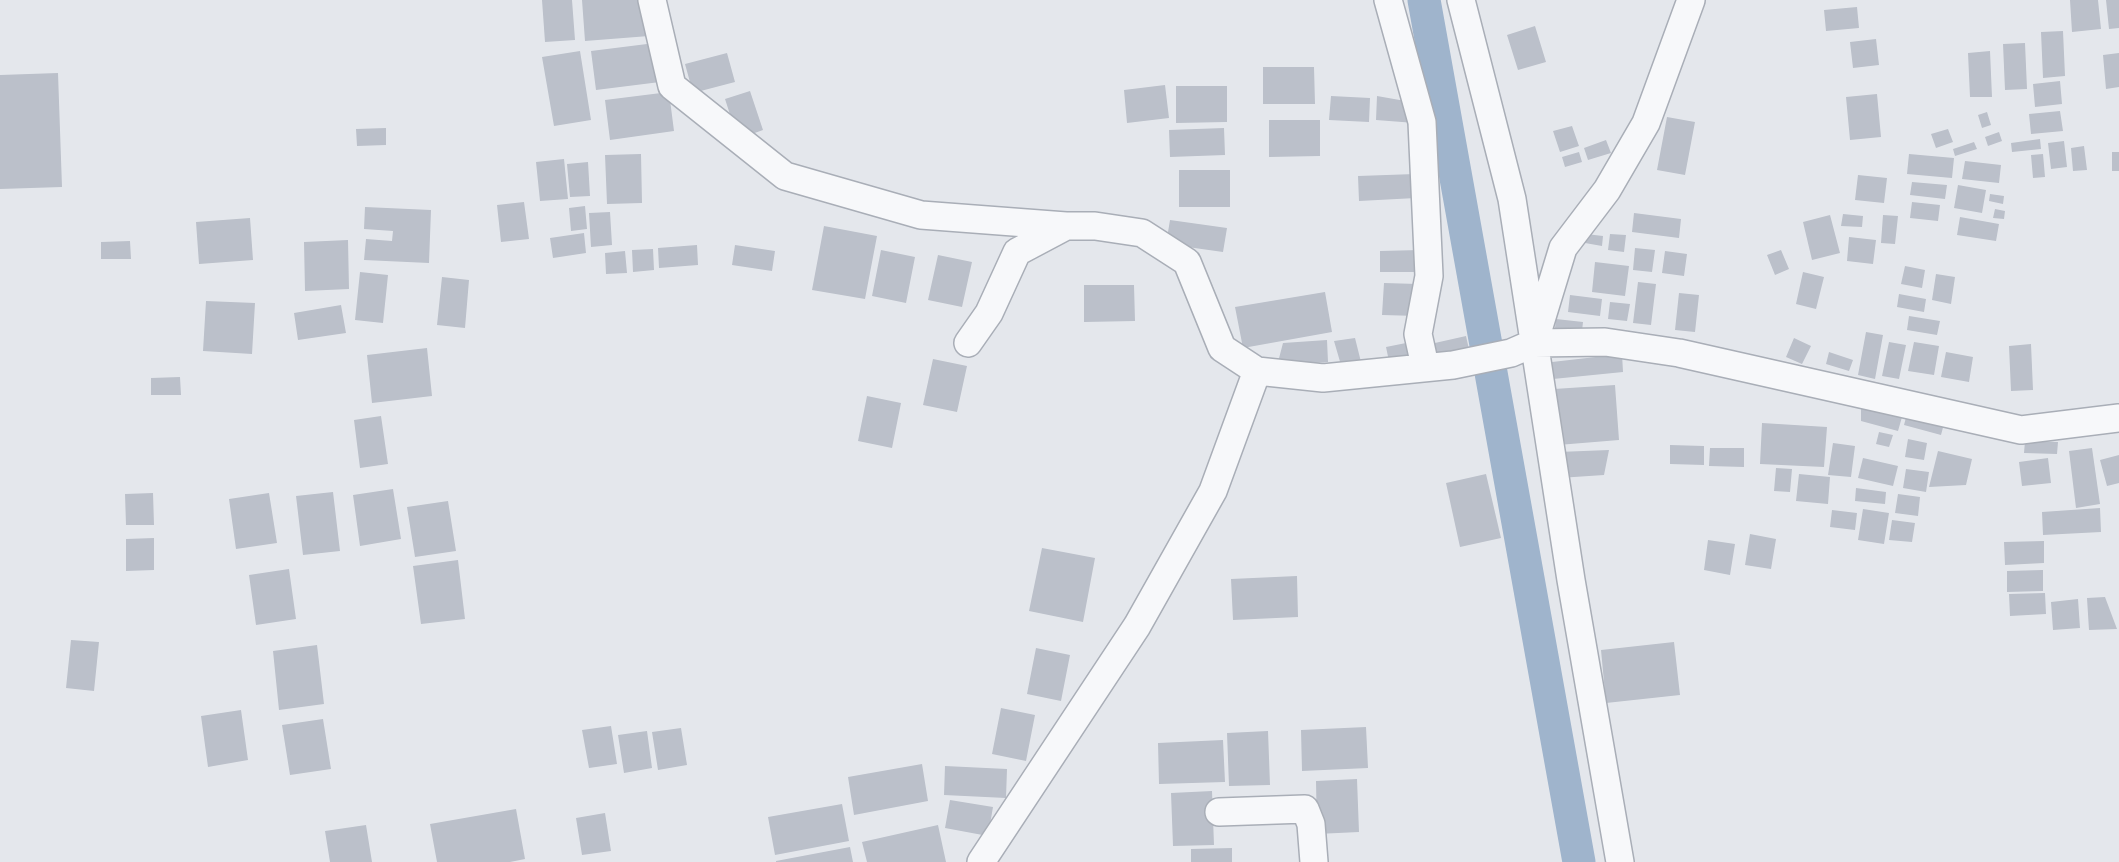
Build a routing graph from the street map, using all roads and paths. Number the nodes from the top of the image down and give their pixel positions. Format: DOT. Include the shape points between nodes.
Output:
graph roads {
  1 [pos="652,0"];
  2 [pos="1388,0"];
  3 [pos="1461,0"];
  4 [pos="1691,0"];
  5 [pos="1066,226"];
  6 [pos="968,343"];
  7 [pos="1522,348"];
  8 [pos="1425,366"];
  9 [pos="1257,371"];
  10 [pos="2119,418"];
  11 [pos="1219,812"];
  12 [pos="981,862"];
  13 [pos="1314,862"];
  14 [pos="1620,862"];
  1 -- 5 [label="street" via="672,86 785,176 921,214"];
  2 -- 8 [label="street" via="1422,123 1429,276 1418,334"];
  3 -- 7 [label="street" via="1512,199"];
  4 -- 7 [label="street" via="1646,123 1607,190 1563,248"];
  5 -- 6 [label="street" via="1017,252 989,313"];
  5 -- 9 [label="street" via="1142,233 1187,262 1222,348"];
  7 -- 8 [label="street" via="1453,365"];
  7 -- 10 [label="street" via="1605,342 1679,353 2021,430"];
  7 -- 14 [label="street"];
  8 -- 9 [label="street" via="1323,378"];
  9 -- 12 [label="street" via="1213,491 1137,626"];
  11 -- 13 [label="street" via="1305,808 1311,824"];
}
